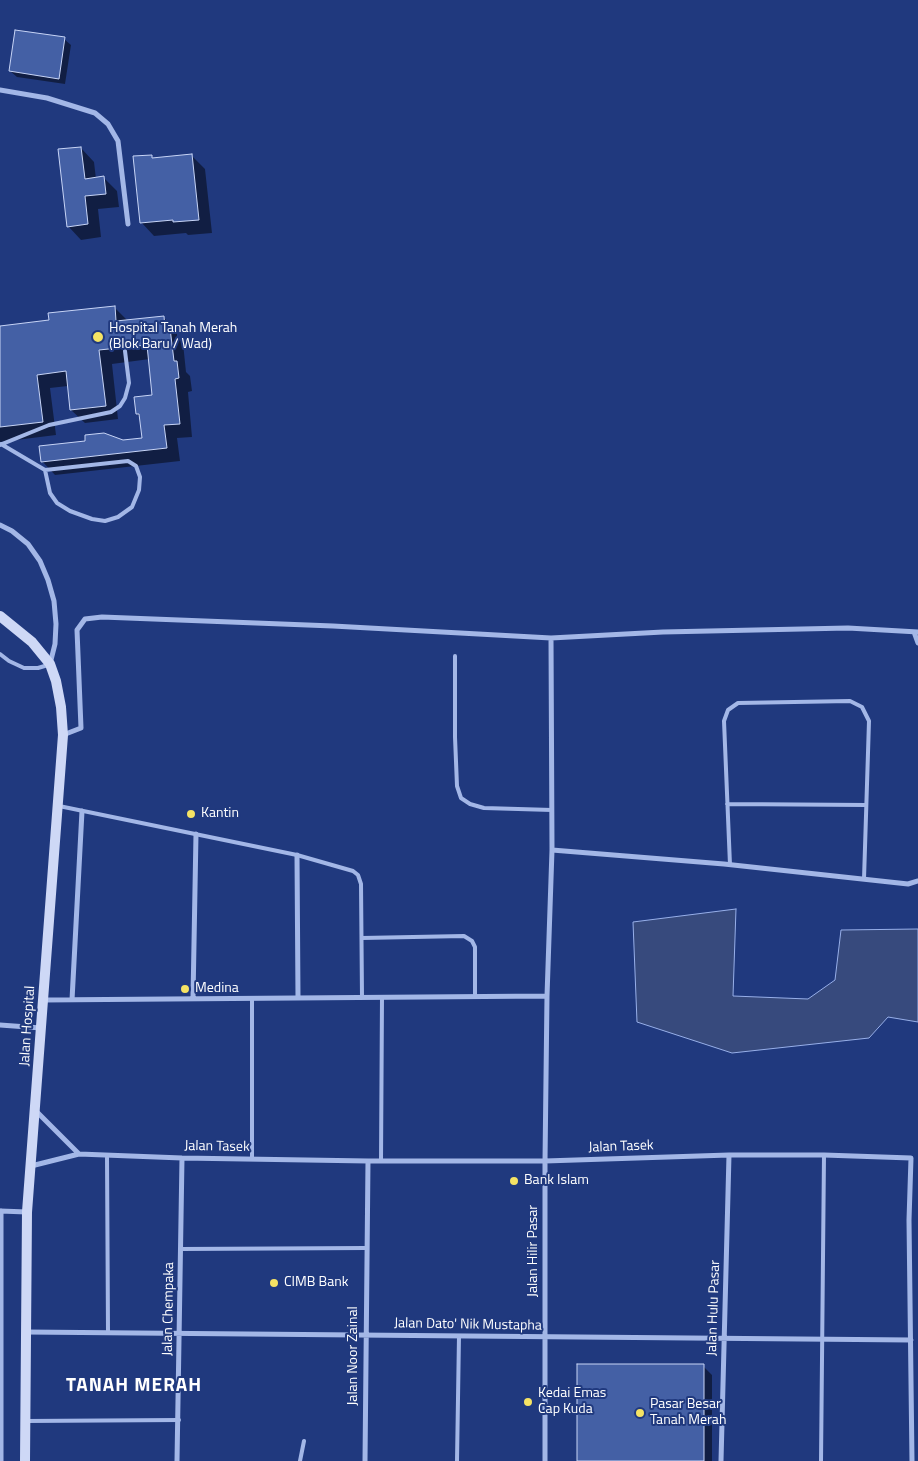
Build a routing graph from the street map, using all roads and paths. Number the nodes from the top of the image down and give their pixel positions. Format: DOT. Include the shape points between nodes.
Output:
graph roads {
  1 [pos="0,90"];
  2 [pos="128,224"];
  3 [pos="125,351"];
  4 [pos="0,444"];
  5 [pos="45,470"];
  6 [pos="0,525"];
  7 [pos="0,616"];
  8 [pos="916,632"];
  9 [pos="551,638"];
  10 [pos="918,643"];
  11 [pos="0,654"];
  12 [pos="455,656"];
  13 [pos="50,664"];
  14 [pos="63,735"];
  15 [pos="728,804"];
  16 [pos="866,805"];
  17 [pos="58,806"];
  18 [pos="552,810"];
  19 [pos="82,811"];
  20 [pos="196,834"];
  21 [pos="552,850"];
  22 [pos="297,855"];
  23 [pos="730,865"];
  24 [pos="864,879"];
  25 [pos="918,881"];
  26 [pos="362,938"];
  27 [pos="475,996"];
  28 [pos="547,996"];
  29 [pos="362,997"];
  30 [pos="382,997"];
  31 [pos="193,998"];
  32 [pos="252,998"];
  33 [pos="298,998"];
  34 [pos="44,1000"];
  35 [pos="72,1000"];
  36 [pos="0,1025"];
  37 [pos="41,1028"];
  38 [pos="35,1110"];
  39 [pos="79,1154"];
  40 [pos="107,1155"];
  41 [pos="729,1155"];
  42 [pos="824,1155"];
  43 [pos="182,1158"];
  44 [pos="912,1158"];
  45 [pos="252,1159"];
  46 [pos="918,1159"];
  47 [pos="368,1161"];
  48 [pos="381,1161"];
  49 [pos="545,1161"];
  50 [pos="30,1166"];
  51 [pos="1,1211"];
  52 [pos="27,1212"];
  53 [pos="181,1248"];
  54 [pos="366,1248"];
  55 [pos="0,1325"];
  56 [pos="26,1332"];
  57 [pos="108,1332"];
  58 [pos="179,1333"];
  59 [pos="366,1336"];
  60 [pos="459,1336"];
  61 [pos="545,1338"];
  62 [pos="724,1338"];
  63 [pos="822,1339"];
  64 [pos="911,1340"];
  65 [pos="918,1349"];
  66 [pos="911,1350"];
  67 [pos="0,1402"];
  68 [pos="179,1420"];
  69 [pos="26,1421"];
  70 [pos="304,1441"];
  71 [pos="0,1461"];
  72 [pos="25,1461"];
  73 [pos="177,1461"];
  74 [pos="300,1461"];
  75 [pos="365,1461"];
  76 [pos="457,1461"];
  77 [pos="545,1461"];
  78 [pos="721,1461"];
  79 [pos="821,1461"];
  80 [pos="912,1461"];
  1 -- 2 [label="street" via="48,98 95,113 108,124 118,141"];
  3 -- 4 [label="lane" via="129,384 120,406 111,412 49,425"];
  4 -- 5 [label="lane"];
  5 -- 5 [label="lane" via="50,493 57,503 92,520 118,518 132,507 139,490 140,477 136,466 128,461"];
  6 -- 13 [label="street" via="28,544 48,580 56,624 56,644"];
  7 -- 13 [label="main road, Jalan Hospital" via="32,642"];
  8 -- 9 [label="street" via="848,628"];
  8 -- 10 [label="street"];
  9 -- 14 [label="street" via="333,626 85,619 77,630 82,728"];
  9 -- 18 [label="street, Jalan Hilir Pasar"];
  11 -- 13 [label="lane" via="24,668"];
  12 -- 18 [label="lane" via="457,786 461,798 484,808"];
  13 -- 14 [label="main road, Jalan Hospital" via="61,707"];
  14 -- 17 [label="main road, Jalan Hospital"];
  15 -- 16 [label="lane"];
  15 -- 16 [label="lane" via="724,721 728,710 738,703 850,701 862,707 869,721"];
  15 -- 23 [label="lane"];
  16 -- 24 [label="lane"];
  17 -- 19 [label="lane"];
  17 -- 34 [label="main road, Jalan Hospital"];
  18 -- 21 [label="street, Jalan Hilir Pasar"];
  19 -- 20 [label="lane"];
  19 -- 35 [label="street"];
  20 -- 22 [label="lane"];
  20 -- 31 [label="street"];
  21 -- 23 [label="street"];
  21 -- 28 [label="street, Jalan Hilir Pasar"];
  22 -- 26 [label="lane" via="358,875"];
  22 -- 33 [label="street"];
  23 -- 24 [label="street"];
  24 -- 25 [label="street" via="908,884"];
  26 -- 27 [label="lane" via="464,936 475,947"];
  26 -- 29 [label="lane"];
  27 -- 28 [label="street"];
  27 -- 30 [label="street"];
  28 -- 49 [label="street, Jalan Hilir Pasar"];
  29 -- 30 [label="street"];
  29 -- 33 [label="street"];
  30 -- 48 [label="lane"];
  31 -- 32 [label="street"];
  31 -- 35 [label="street"];
  32 -- 33 [label="street"];
  32 -- 45 [label="lane"];
  34 -- 35 [label="street"];
  34 -- 37 [label="main road, Jalan Hospital"];
  36 -- 37 [label="street"];
  37 -- 38 [label="main road, Jalan Hospital"];
  38 -- 39 [label="street"];
  38 -- 50 [label="main road, Jalan Hospital"];
  39 -- 40 [label="street, Jalan Tasek"];
  39 -- 50 [label="street, Jalan Tasek"];
  40 -- 43 [label="street, Jalan Tasek"];
  40 -- 57 [label="lane"];
  41 -- 42 [label="street, Jalan Tasek"];
  41 -- 49 [label="street, Jalan Tasek"];
  41 -- 62 [label="street, Jalan Hulu Pasar"];
  42 -- 44 [label="street, Jalan Tasek"];
  42 -- 63 [label="lane"];
  43 -- 45 [label="street, Jalan Tasek"];
  43 -- 53 [label="street, Jalan Chempaka"];
  44 -- 46 [label="street, Jalan Tasek"];
  44 -- 64 [label="street" via="909,1220"];
  45 -- 47 [label="street, Jalan Tasek"];
  47 -- 48 [label="street, Jalan Tasek"];
  47 -- 54 [label="street, Jalan Noor Zainal"];
  48 -- 49 [label="street, Jalan Tasek"];
  49 -- 61 [label="street, Jalan Hilir Pasar"];
  50 -- 52 [label="main road, Jalan Hospital"];
  51 -- 52 [label="street"];
  51 -- 55 [label="street"];
  52 -- 56 [label="main road, Jalan Hospital"];
  53 -- 54 [label="lane"];
  53 -- 58 [label="street, Jalan Chempaka"];
  54 -- 59 [label="street, Jalan Noor Zainal"];
  55 -- 67 [label="street"];
  56 -- 57 [label="street, Jalan Dato' Nik Mustapha"];
  56 -- 69 [label="main road, Jalan Hospital"];
  57 -- 58 [label="street, Jalan Dato' Nik Mustapha"];
  58 -- 59 [label="street, Jalan Dato' Nik Mustapha"];
  58 -- 68 [label="street, Jalan Chempaka"];
  59 -- 60 [label="street, Jalan Dato' Nik Mustapha"];
  59 -- 75 [label="street, Jalan Noor Zainal"];
  60 -- 61 [label="street, Jalan Dato' Nik Mustapha"];
  60 -- 76 [label="lane"];
  61 -- 62 [label="street, Jalan Dato' Nik Mustapha"];
  61 -- 77 [label="street, Jalan Hilir Pasar"];
  62 -- 63 [label="street, Jalan Dato' Nik Mustapha"];
  62 -- 78 [label="street, Jalan Hulu Pasar"];
  63 -- 64 [label="street, Jalan Dato' Nik Mustapha"];
  63 -- 79 [label="lane"];
  64 -- 66 [label="street"];
  65 -- 66 [label="lane"];
  66 -- 80 [label="street"];
  67 -- 71 [label="street"];
  68 -- 69 [label="lane"];
  68 -- 73 [label="street, Jalan Chempaka"];
  69 -- 72 [label="main road, Jalan Hospital"];
  70 -- 74 [label="lane"];
}
